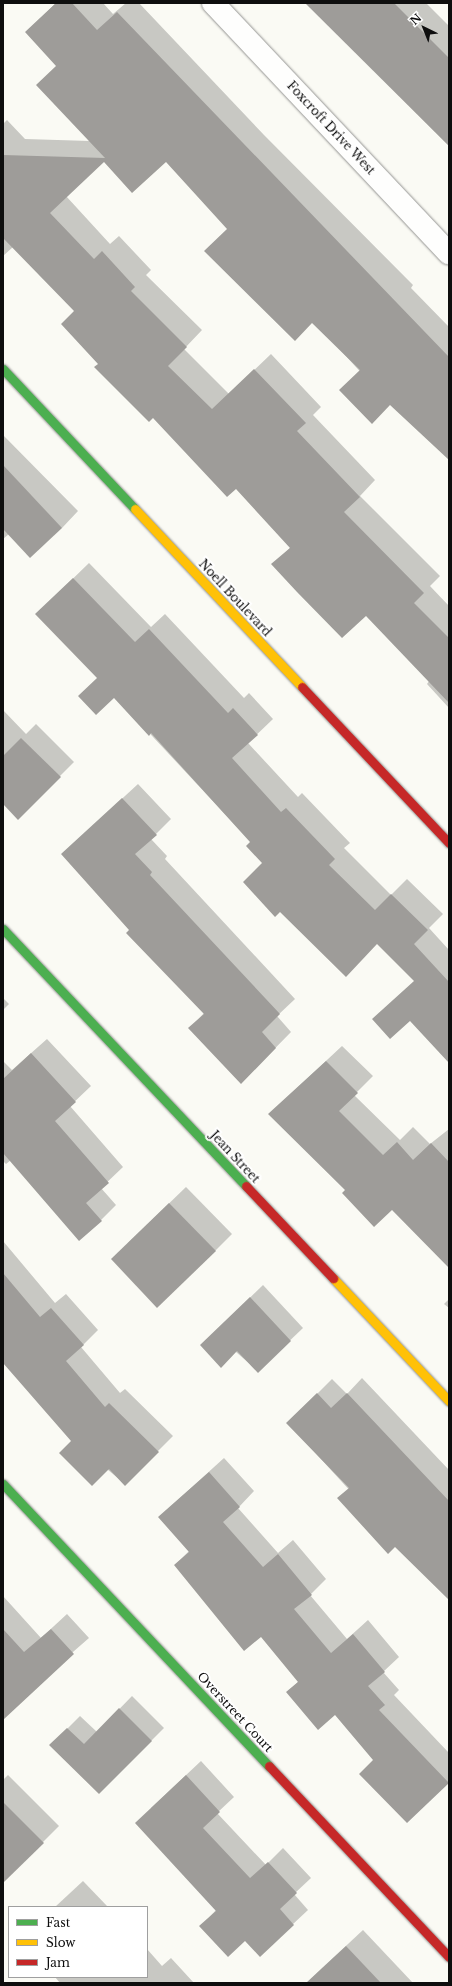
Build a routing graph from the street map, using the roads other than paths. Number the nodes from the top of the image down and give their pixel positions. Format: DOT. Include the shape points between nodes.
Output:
graph roads {
  1 [pos="213,3"];
  2 [pos="449,253"];
  3 [pos="3,369"];
  4 [pos="449,843"];
  5 [pos="3,929"];
  6 [pos="449,1401"];
  7 [pos="3,1484"];
  8 [pos="449,1957"];
  1 -- 2 [label="street, Foxcroft Drive West"];
  3 -- 4 [label="street, Noell Boulevard"];
  5 -- 6 [label="street, Jean Street"];
  7 -- 8 [label="street, Overstreet Court"];
}
